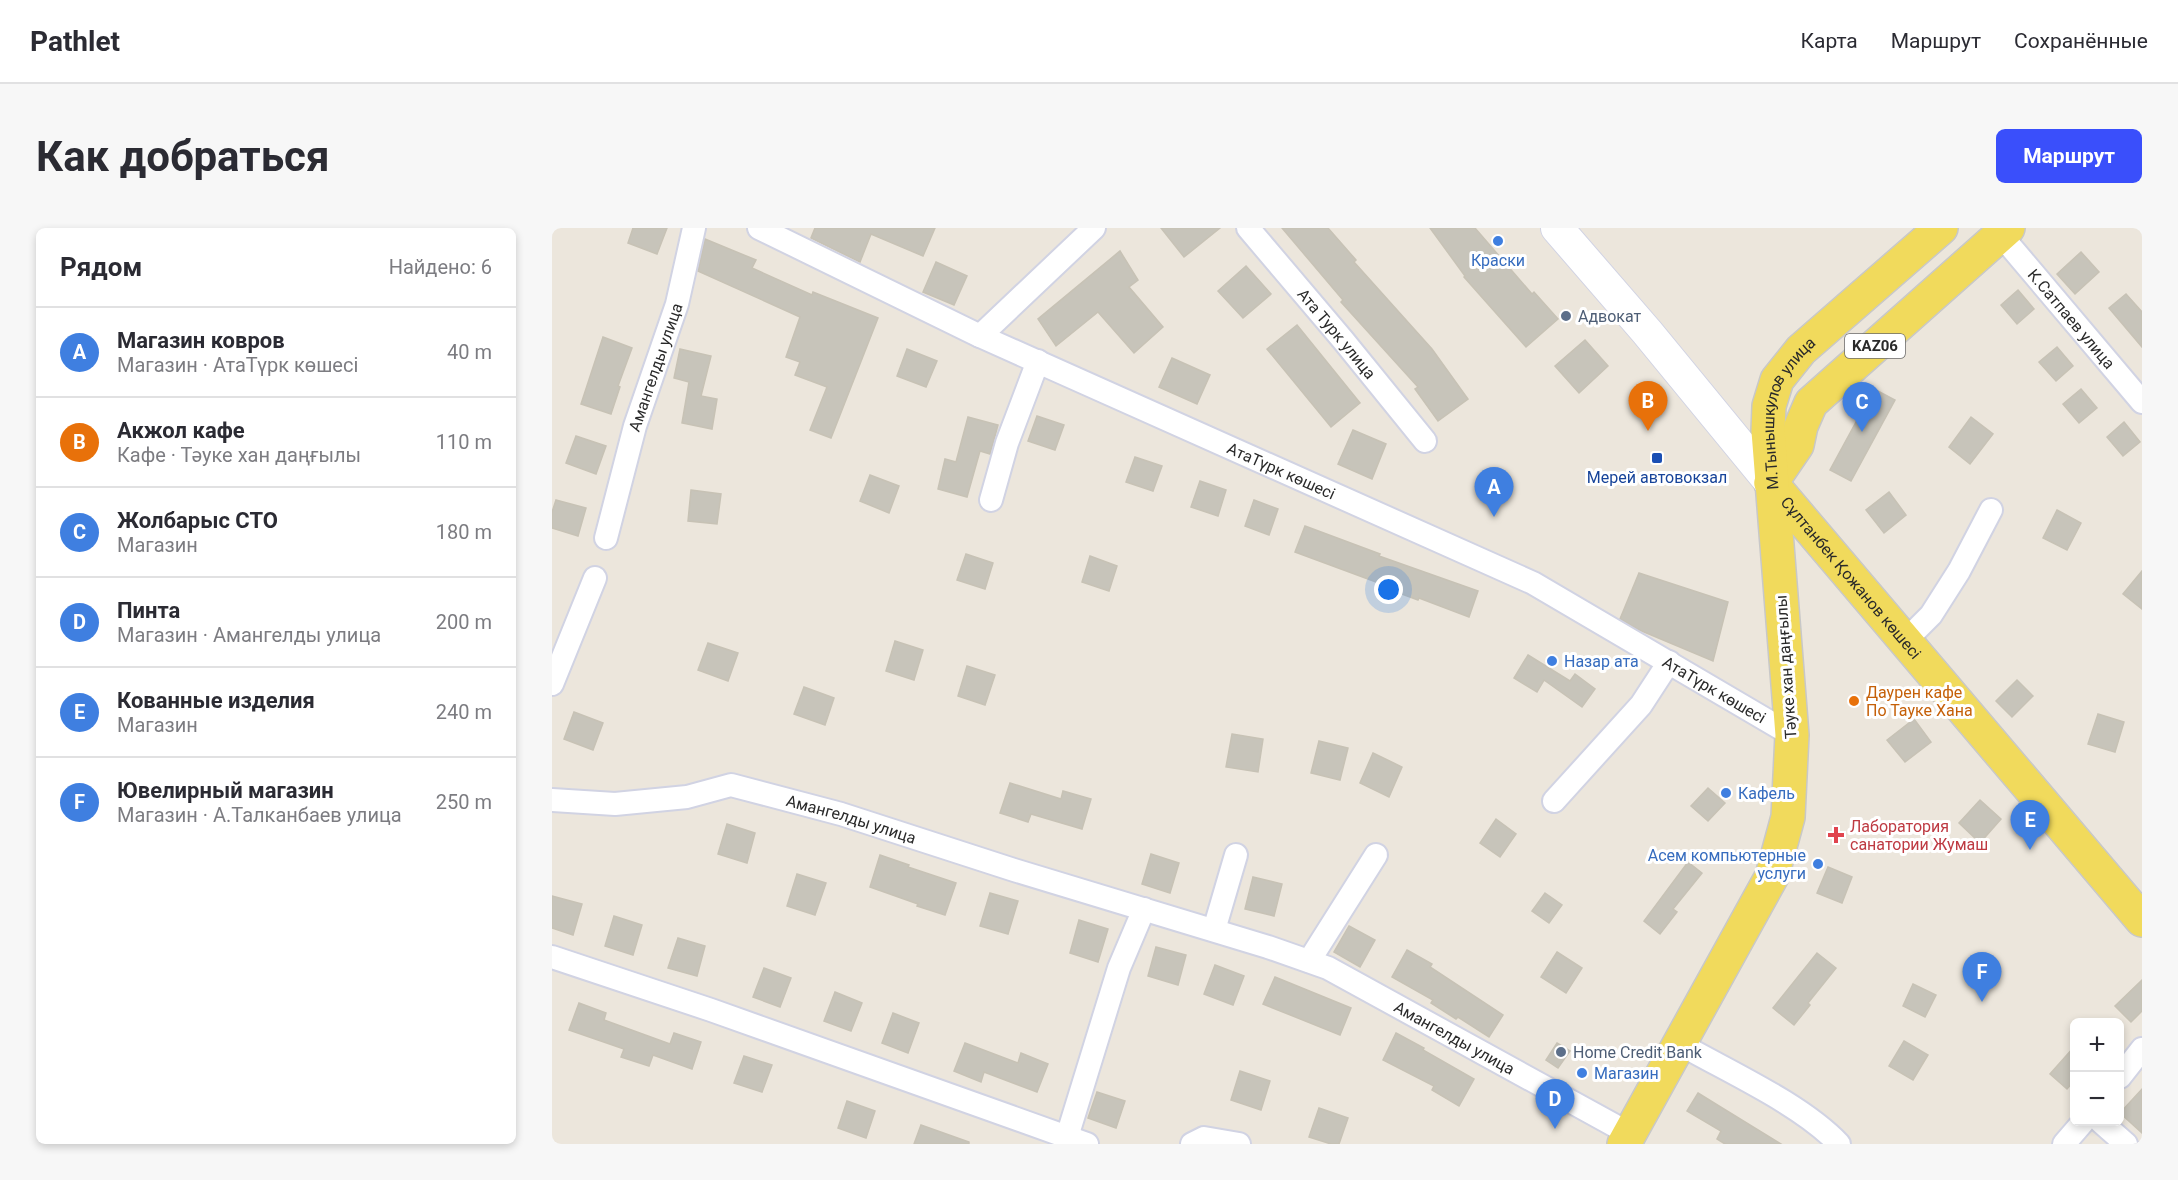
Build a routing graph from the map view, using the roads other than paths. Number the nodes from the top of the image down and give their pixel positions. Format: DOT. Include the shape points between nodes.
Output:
graph roads {
  1 [pos="694,228"];
  2 [pos="759,228"];
  3 [pos="1094,228"];
  4 [pos="1248,228"];
  5 [pos="1557,228"];
  6 [pos="1941,228"];
  7 [pos="2004,231"];
  8 [pos="980,336"];
  9 [pos="1038,361"];
  10 [pos="2142,402"];
  11 [pos="1425,441"];
  12 [pos="1771,483"];
  13 [pos="991,500"];
  14 [pos="1991,510"];
  15 [pos="606,538"];
  16 [pos="595,578"];
  17 [pos="1906,640"];
  18 [pos="1669,662"];
  19 [pos="552,684"];
  20 [pos="1792,735"];
  21 [pos="552,800"];
  22 [pos="1554,801"];
  23 [pos="1236,855"];
  24 [pos="1376,855"];
  25 [pos="1144,909"];
  26 [pos="2142,920"];
  27 [pos="1214,930"];
  28 [pos="552,957"];
  29 [pos="1310,961"];
  30 [pos="1680,1044"];
  31 [pos="2142,1050"];
  32 [pos="2124,1072"];
  33 [pos="2080,1126"];
  34 [pos="2106,1126"];
  35 [pos="1627,1139"];
  36 [pos="1077,1141"];
  37 [pos="1192,1144"];
  38 [pos="1239,1144"];
  39 [pos="1839,1144"];
  40 [pos="2064,1144"];
  41 [pos="2126,1144"];
  1 -- 15 [label="street, Амангелды улица" via="678,304 635,426"];
  2 -- 8 [label="street, АтаТүрк көшесі"];
  3 -- 8 [label="street"];
  4 -- 11 [label="street, Ата Турк улица"];
  5 -- 12 [label="street"];
  6 -- 12 [label="main road, М.Тынышкулов улица / KАZ06" via="1801,350 1778,380 1769,406"];
  7 -- 10 [label="street, К.Сатпаев улица"];
  7 -- 12 [label="main road, М.Тынышкулов улица / KАZ06" via="1811,403 1800,426 1797,445"];
  8 -- 9 [label="street, АтаТүрк көшесі"];
  9 -- 13 [label="street" via="1007,443"];
  9 -- 18 [label="street, АтаТүрк көшесі" via="1533,583"];
  12 -- 17 [label="main road, Сұлтанбек Қожанов көшесі"];
  12 -- 20 [label="main road, Тәуке хан даңғылы / KАZ06"];
  14 -- 17 [label="street" via="1931,615"];
  16 -- 19 [label="street"];
  17 -- 26 [label="main road, Сұлтанбек Қожанов көшесі"];
  18 -- 20 [label="street, АтаТүрк көшесі"];
  18 -- 22 [label="street" via="1641,705"];
  20 -- 30 [label="main road, Тәуке хан даңғылы / KАZ06" via="1788,817 1772,876"];
  21 -- 25 [label="street, Амангелды улица" via="615,804 687,797 731,784 841,814"];
  23 -- 27 [label="street"];
  24 -- 29 [label="street"];
  25 -- 27 [label="street, Амангелды улица"];
  25 -- 36 [label="street" via="1119,968"];
  27 -- 29 [label="street, Амангелды улица"];
  28 -- 36 [label="street"];
  29 -- 35 [label="street, Амангелды улица"];
  30 -- 35 [label="main road, Тәуке хан даңғылы / KАZ06"];
  30 -- 39 [label="street" via="1786,1104 1827,1131"];
  31 -- 32 [label="street"];
  33 -- 40 [label="street"];
  34 -- 41 [label="street"];
  37 -- 38 [label="street" via="1204,1138"];
}
